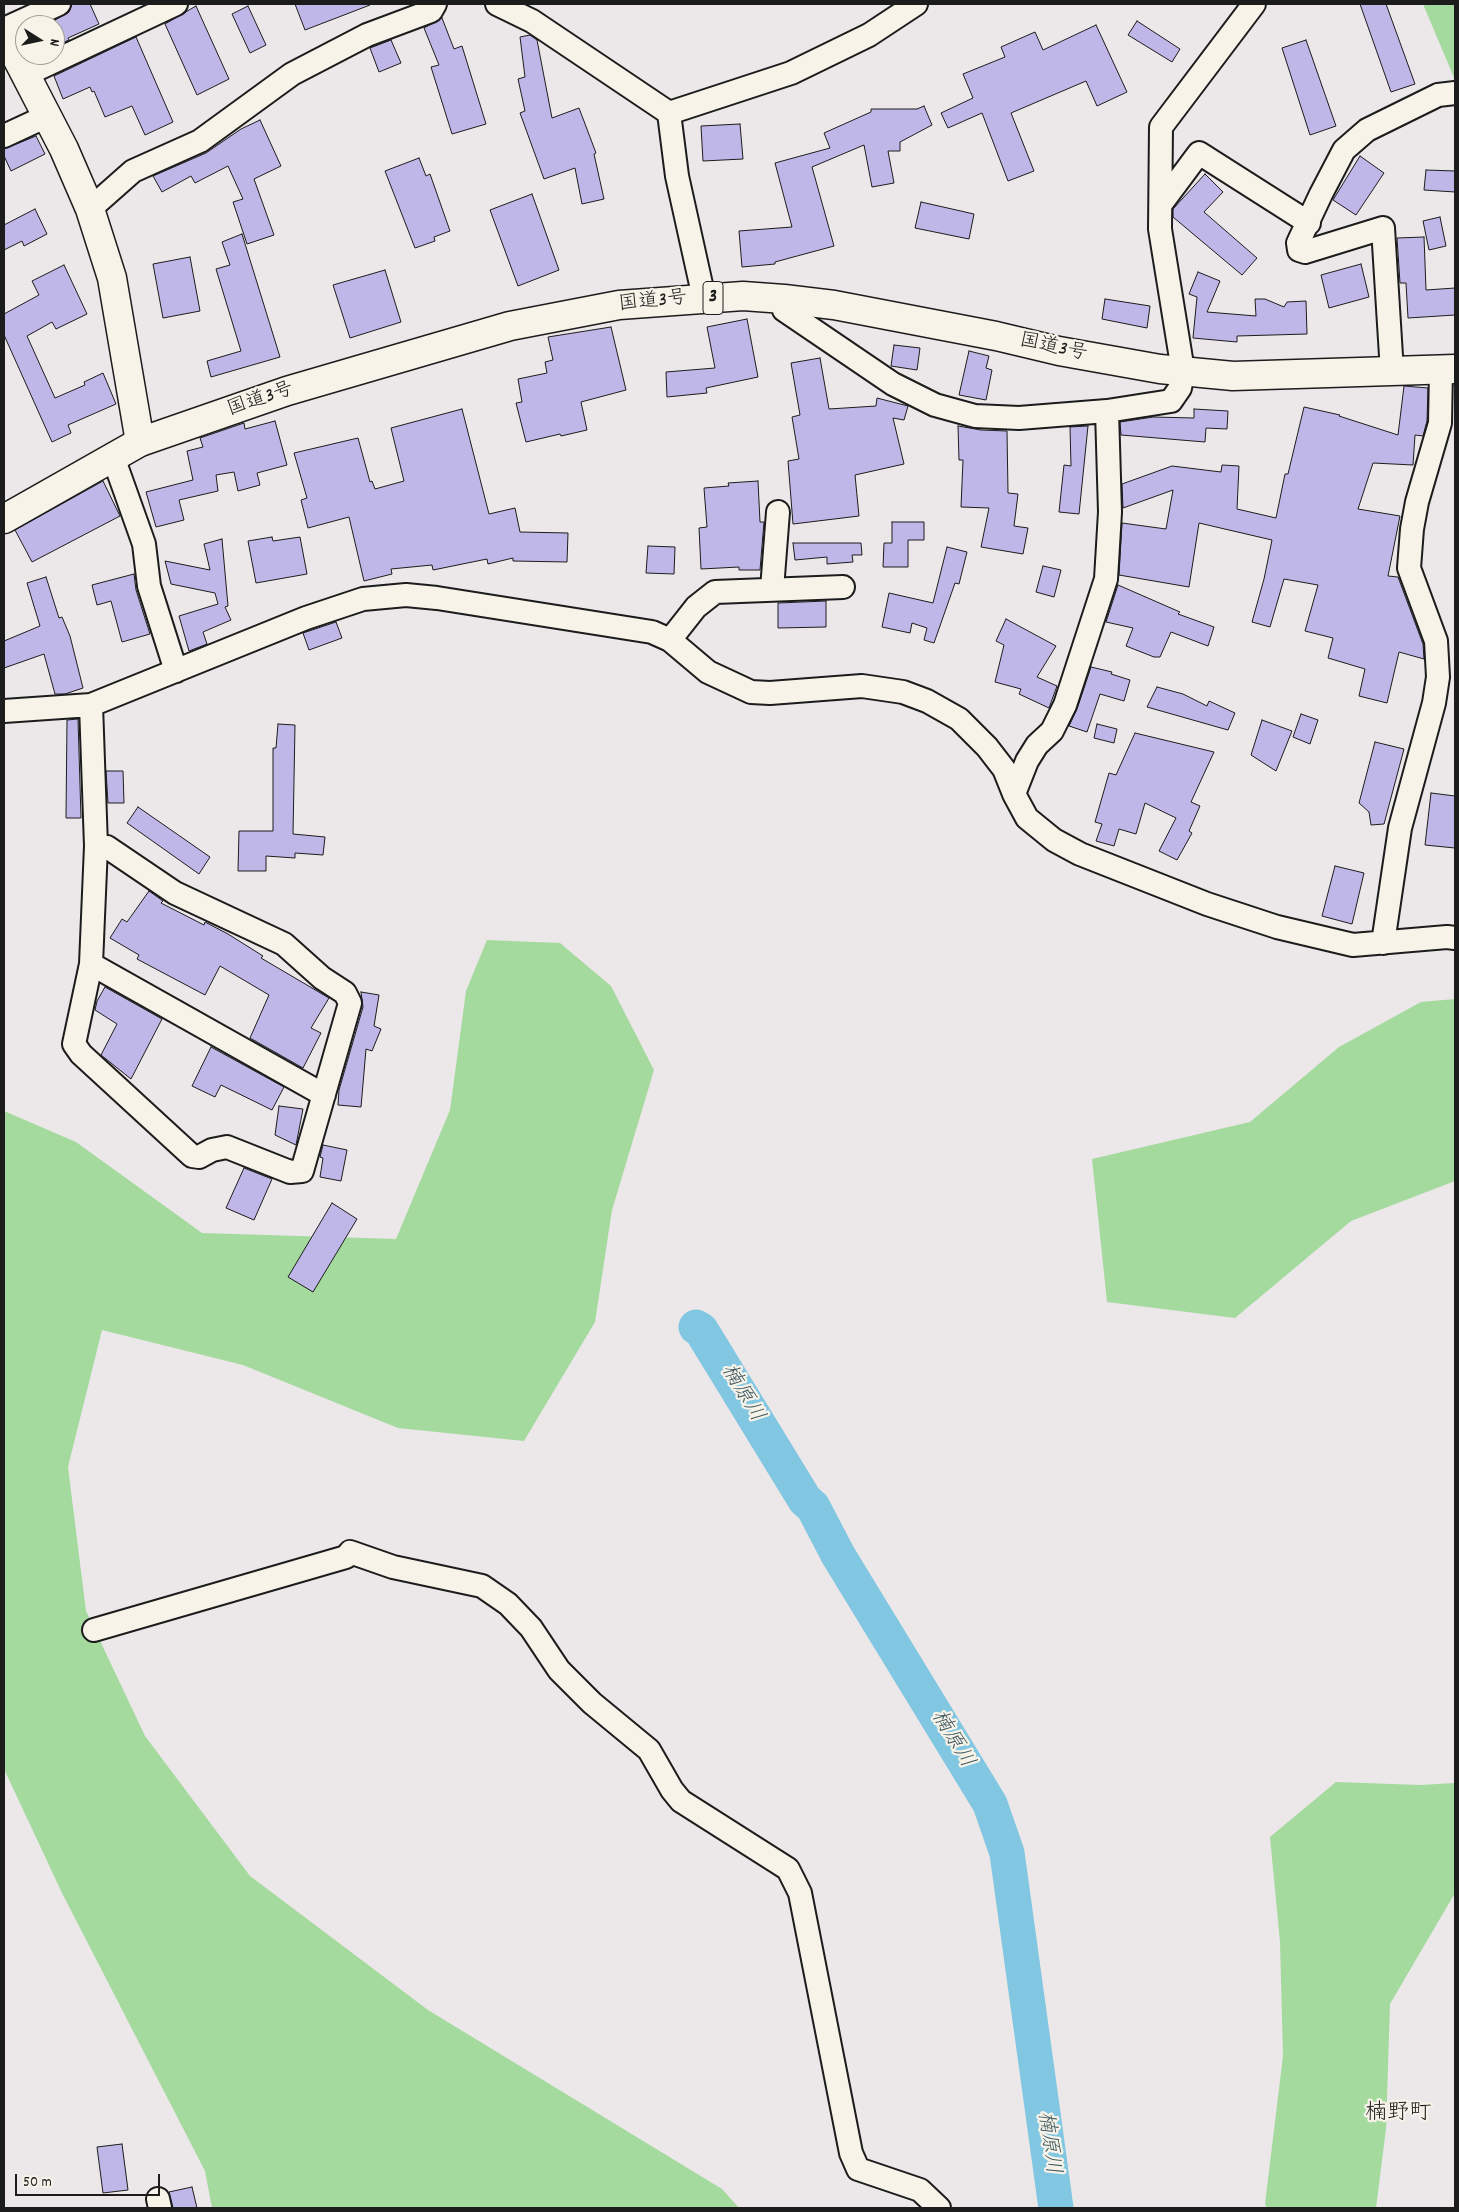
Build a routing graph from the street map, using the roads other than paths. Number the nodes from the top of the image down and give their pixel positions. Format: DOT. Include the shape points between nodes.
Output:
graph roads {
  1 [pos="59,4"];
  2 [pos="176,4"];
  3 [pos="435,4"];
  4 [pos="497,4"];
  5 [pos="916,4"];
  6 [pos="1254,4"];
  7 [pos="4,31"];
  8 [pos="24,75"];
  9 [pos="1455,92"];
  10 [pos="669,113"];
  11 [pos="47,116"];
  12 [pos="4,136"];
  13 [pos="1161,204"];
  14 [pos="90,210"];
  15 [pos="1309,223"];
  16 [pos="704,298"];
  17 [pos="784,299"];
  18 [pos="1448,369"];
  19 [pos="1183,372"];
  20 [pos="1392,372"];
  21 [pos="1107,410"];
  22 [pos="140,442"];
  23 [pos="113,456"];
  24 [pos="778,512"];
  25 [pos="4,519"];
  26 [pos="844,587"];
  27 [pos="772,589"];
  28 [pos="670,640"];
  29 [pos="176,671"];
  30 [pos="1446,692"];
  31 [pos="91,705"];
  32 [pos="4,711"];
  33 [pos="1014,794"];
  34 [pos="96,846"];
  35 [pos="1455,938"];
  36 [pos="1383,943"];
  37 [pos="91,964"];
  38 [pos="324,1095"];
  39 [pos="94,1630"];
  40 [pos="940,2208"];
  1 -- 7 [label="street"];
  2 -- 8 [label="street"];
  3 -- 14 [label="street" via="431,10 367,35 292,74 200,141 133,171"];
  4 -- 10 [label="street" via="532,21"];
  5 -- 10 [label="street" via="869,35 791,73"];
  6 -- 13 [label="street" via="1161,127"];
  7 -- 8 [label="main road"];
  8 -- 11 [label="main road"];
  9 -- 15 [label="street" via="1438,95 1367,130 1344,150"];
  10 -- 16 [label="street" via="677,176"];
  11 -- 12 [label="street"];
  11 -- 14 [label="main road"];
  13 -- 15 [label="street" via="1200,153"];
  13 -- 19 [label="street" via="1160,229"];
  14 -- 22 [label="main road" via="112,278"];
  15 -- 20 [label="street" via="1298,243 1299,250 1305,252 1383,228"];
  16 -- 17 [label="main road, 国道3号 / 3"];
  16 -- 22 [label="main road, 国道3号 / 3" via="619,305 510,326 287,391"];
  17 -- 19 [label="main road, 国道3号 / 3" via="834,305 1059,351"];
  17 -- 21 [label="street" via="784,310 893,384 935,406 975,416 1019,418"];
  18 -- 20 [label="main road, 国道3号 / 3"];
  18 -- 30 [label="street" via="1440,423 1417,502 1409,568 1436,641"];
  19 -- 20 [label="main road, 国道3号 / 3" via="1274,377"];
  19 -- 21 [label="street" via="1180,388 1171,401"];
  21 -- 33 [label="street" via="1110,512 1106,580 1065,705 1052,731 1027,761"];
  22 -- 23 [label="main road, 国道3号 / 3"];
  23 -- 25 [label="main road, 国道3号 / 3"];
  23 -- 29 [label="street" via="144,544 149,586"];
  24 -- 27 [label="street"];
  26 -- 27 [label="street"];
  27 -- 28 [label="street" via="715,592 696,607"];
  28 -- 29 [label="street" via="652,632 406,596 362,599"];
  28 -- 33 [label="street" via="708,672 751,692 770,694 862,686 903,692 928,701 959,720 986,746 1004,769"];
  29 -- 31 [label="street"];
  30 -- 36 [label="street" via="1400,828"];
  31 -- 32 [label="street"];
  31 -- 34 [label="street"];
  33 -- 36 [label="street" via="1027,818 1054,840 1115,868 1277,927 1354,945"];
  34 -- 37 [label="street"];
  34 -- 38 [label="street" via="107,846 175,893 284,944 322,978 345,993 350,1003"];
  35 -- 36 [label="street"];
  37 -- 38 [label="street"];
  37 -- 38 [label="street" via="74,1044 192,1156 199,1157 227,1147 290,1172 302,1171"];
  39 -- 40 [label="street" via="346,1557 350,1552 393,1567 482,1586 508,1604 531,1628 559,1670 592,1703 649,1750 681,1801 788,1869 800,1894 851,2154 858,2170 920,2190"];
}
